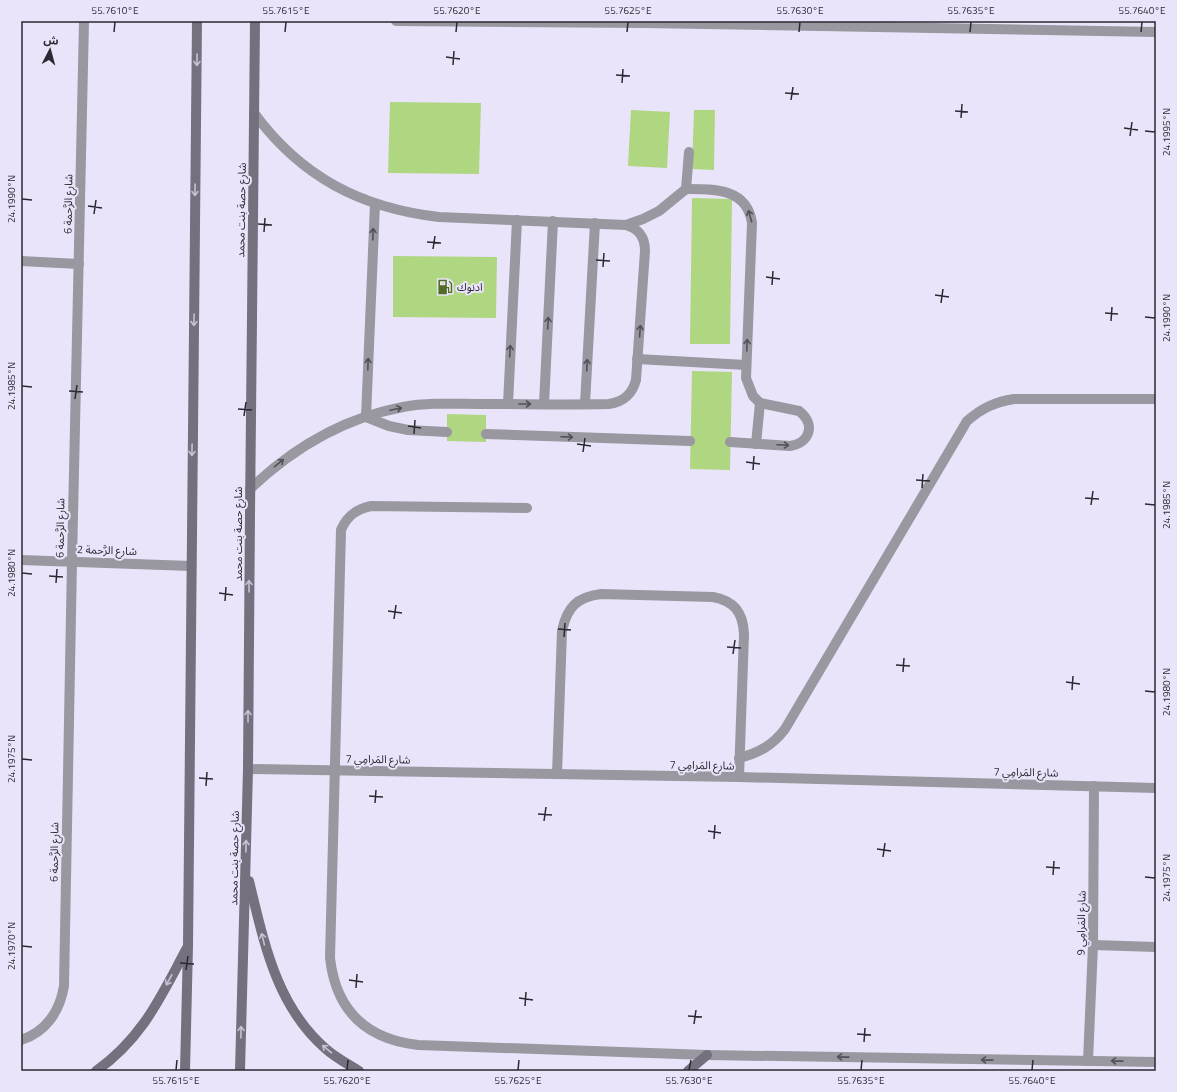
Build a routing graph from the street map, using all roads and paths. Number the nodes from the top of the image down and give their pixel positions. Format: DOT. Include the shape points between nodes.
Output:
graph roads {
  1 [pos="84,21"];
  2 [pos="197,21"];
  3 [pos="255,21"];
  4 [pos="396,21"];
  5 [pos="645,22"];
  6 [pos="948,24"];
  7 [pos="1156,32"];
  8 [pos="254,114"];
  9 [pos="689,152"];
  10 [pos="686,190"];
  11 [pos="375,204"];
  12 [pos="517,220"];
  13 [pos="553,221"];
  14 [pos="595,223"];
  15 [pos="626,225"];
  16 [pos="21,261"];
  17 [pos="79,264"];
  18 [pos="638,359"];
  19 [pos="746,365"];
  20 [pos="1156,399"];
  21 [pos="760,403"];
  22 [pos="508,404"];
  23 [pos="544,404"];
  24 [pos="585,404"];
  25 [pos="366,417"];
  26 [pos="447,432"];
  27 [pos="486,434"];
  28 [pos="690,441"];
  29 [pos="730,442"];
  30 [pos="756,444"];
  31 [pos="250,489"];
  32 [pos="527,508"];
  33 [pos="21,560"];
  34 [pos="72,561"];
  35 [pos="191,566"];
  36 [pos="739,758"];
  37 [pos="248,769"];
  38 [pos="334,770"];
  39 [pos="557,774"];
  40 [pos="739,777"];
  41 [pos="1094,786"];
  42 [pos="1156,788"];
  43 [pos="246,867"];
  44 [pos="1093,945"];
  45 [pos="188,946"];
  46 [pos="1156,947"];
  47 [pos="21,1040"];
  48 [pos="707,1055"];
  49 [pos="1088,1061"];
  50 [pos="1156,1062"];
  51 [pos="96,1071"];
  52 [pos="185,1071"];
  53 [pos="240,1071"];
  54 [pos="359,1071"];
  55 [pos="688,1071"];
  1 -- 17 [label="street, شارع الرَّحمة 6"];
  2 -- 35 [label="main road, one-way"];
  3 -- 8 [label="main road, شارع حصة بنت محمد"];
  4 -- 5 [label="street"];
  5 -- 6 [label="street"];
  6 -- 7 [label="street"];
  8 -- 11 [label="street" via="285,150 304,166 345,191"];
  8 -- 31 [label="main road, شارع حصة بنت محمد"];
  9 -- 10 [label="street"];
  10 -- 15 [label="street" via="659,211"];
  19 -- 10 [label="street, one-way" via="751,216 745,204 734,194"];
  11 -- 12 [label="street" via="439,217"];
  25 -- 11 [label="street, one-way"];
  12 -- 13 [label="street"];
  22 -- 12 [label="street, one-way"];
  13 -- 14 [label="street"];
  23 -- 13 [label="street, one-way"];
  14 -- 15 [label="street"];
  24 -- 14 [label="street, one-way"];
  18 -- 15 [label="street, one-way" via="645,243 639,231"];
  16 -- 17 [label="street"];
  17 -- 34 [label="street, شارع الرَّحمة 6"];
  18 -- 19 [label="street"];
  18 -- 24 [label="street" via="634,388 624,400 609,404"];
  19 -- 21 [label="street" via="749,387"];
  20 -- 36 [label="street" via="1014,400 990,404 978,411 967,421 785,729 770,745 750,756"];
  21 -- 30 [label="street"];
  30 -- 21 [label="street, one-way" via="796,445 806,438 809,427 808,421 800,411"];
  22 -- 23 [label="street, one-way"];
  25 -- 22 [label="street, one-way" via="402,407 427,404"];
  23 -- 24 [label="street"];
  25 -- 26 [label="street" via="408,430"];
  31 -- 25 [label="street, one-way" via="308,442"];
  27 -- 28 [label="street, one-way"];
  29 -- 30 [label="street"];
  37 -- 31 [label="main road, شارع حصة بنت محمد, one-way"];
  32 -- 38 [label="street" via="371,506 361,508 347,518 341,530"];
  33 -- 34 [label="street, شارع الرَّحمة 2"];
  34 -- 35 [label="street, شارع الرَّحمة 2"];
  34 -- 47 [label="street, شارع الرَّحمة 6" via="64,986 62,1000 56,1013 36,1033"];
  35 -- 45 [label="main road"];
  36 -- 39 [label="street" via="744,634 737,609 726,600 713,597 601,594 578,601 564,620"];
  36 -- 40 [label="street"];
  37 -- 38 [label="street, شارع المَرامِي 7"];
  43 -- 37 [label="main road, شارع حصة بنت محمد, one-way"];
  38 -- 39 [label="street, شارع المَرامِي 7"];
  38 -- 48 [label="street" via="330,958 335,985 348,1009 368,1028 392,1041 418,1045"];
  39 -- 40 [label="street, شارع المَرامِي 7"];
  40 -- 41 [label="street, شارع المَرامِي 7"];
  41 -- 42 [label="street, شارع المَرامِي 7"];
  41 -- 44 [label="street, شارع المَرامِي 9"];
  53 -- 43 [label="main road, شارع حصة بنت محمد, one-way"];
  54 -- 43 [label="main road, one-way" via="312,1036 289,1005 266,948"];
  44 -- 46 [label="street"];
  44 -- 49 [label="street, شارع المَرامِي 9"];
  45 -- 51 [label="main road, one-way" via="144,1025 115,1058"];
  45 -- 52 [label="main road"];
  49 -- 48 [label="street, one-way"];
  48 -- 55 [label="main road"];
  50 -- 49 [label="street, one-way"];
}
